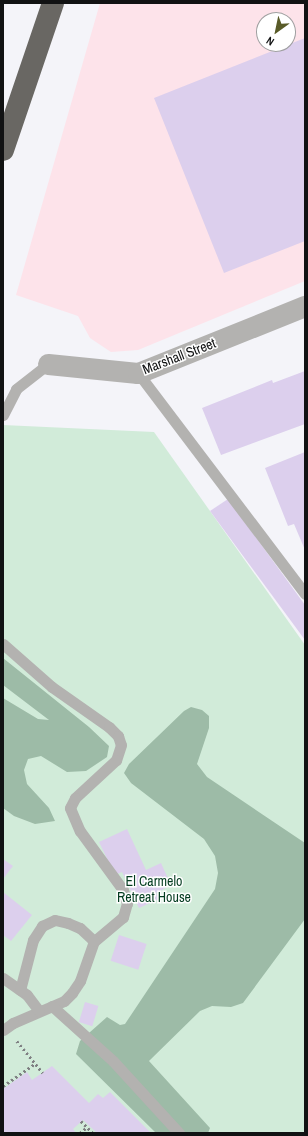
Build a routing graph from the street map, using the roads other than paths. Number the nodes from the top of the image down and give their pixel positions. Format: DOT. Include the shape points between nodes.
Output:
graph roads {
  1 [pos="53,3"];
  2 [pos="3,150"];
  3 [pos="305,306"];
  4 [pos="48,364"];
  5 [pos="138,373"];
  6 [pos="3,415"];
  7 [pos="305,594"];
  8 [pos="3,644"];
  9 [pos="94,941"];
  10 [pos="3,978"];
  11 [pos="20,990"];
  12 [pos="52,1006"];
  13 [pos="39,1011"];
  14 [pos="5,1029"];
  15 [pos="179,1133"];
  1 -- 2 [label="highway"];
  3 -- 5 [label="street, Marshall Street"];
  4 -- 5 [label="street, Marshall Street"];
  4 -- 6 [label="lane" via="16,389"];
  5 -- 7 [label="lane"];
  8 -- 9 [label="lane" via="52,687 109,727 121,745 116,760 75,798 70,808 80,831 123,890 127,903 123,917"];
  9 -- 11 [label="lane" via="80,928 68,923 55,920 42,926 28,952"];
  9 -- 12 [label="lane" via="76,987 64,1001"];
  10 -- 11 [label="lane"];
  11 -- 13 [label="lane"];
  12 -- 13 [label="lane"];
  12 -- 15 [label="lane" via="112,1061"];
  13 -- 14 [label="lane"];
}
